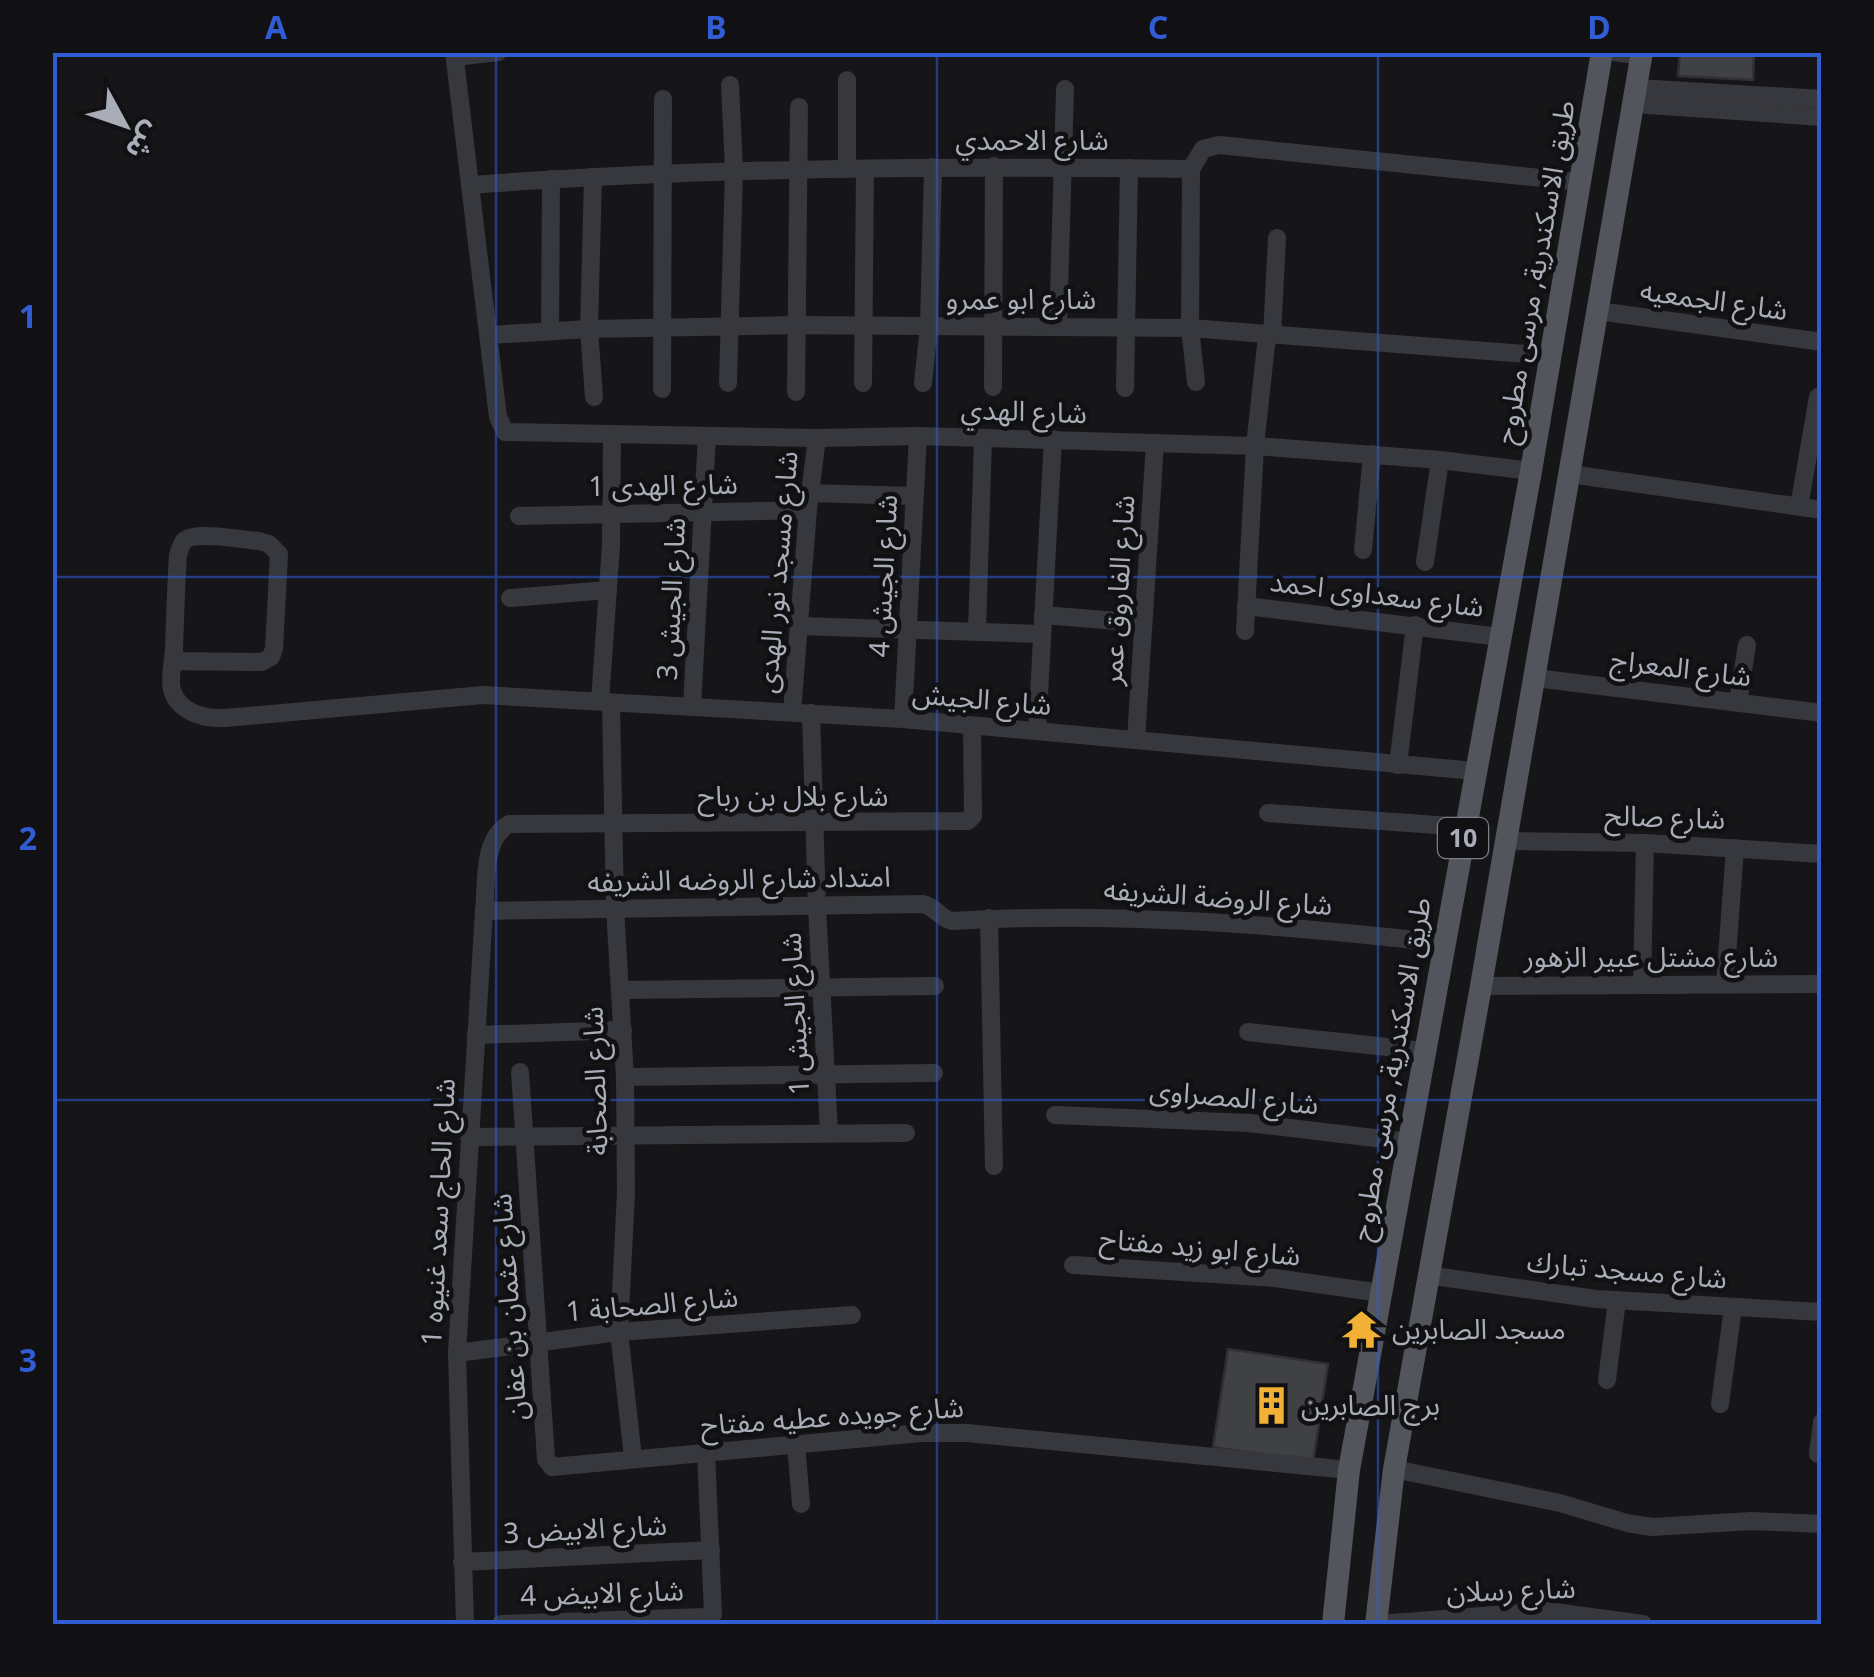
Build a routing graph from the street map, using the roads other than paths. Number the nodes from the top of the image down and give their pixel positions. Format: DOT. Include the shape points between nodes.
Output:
graph roads {
  1 [pos="498,52"];
  2 [pos="1602,52"];
  3 [pos="1614,52"];
  4 [pos="1642,54"];
  5 [pos="455,55"];
  6 [pos="848,80"];
  7 [pos="730,85"];
  8 [pos="1065,89"];
  9 [pos="1636,96"];
  10 [pos="1822,99"];
  11 [pos="662,100"];
  12 [pos="799,108"];
  13 [pos="1822,117"];
  14 [pos="994,166"];
  15 [pos="933,167"];
  16 [pos="1064,167"];
  17 [pos="1129,168"];
  18 [pos="800,169"];
  19 [pos="856,169"];
  20 [pos="1190,169"];
  21 [pos="734,170"];
  22 [pos="665,174"];
  23 [pos="593,178"];
  24 [pos="551,179"];
  25 [pos="1580,182"];
  26 [pos="470,185"];
  27 [pos="1276,238"];
  28 [pos="1598,310"];
  29 [pos="797,325"];
  30 [pos="864,325"];
  31 [pos="732,326"];
  32 [pos="929,326"];
  33 [pos="993,326"];
  34 [pos="1058,326"];
  35 [pos="1125,328"];
  36 [pos="1190,328"];
  37 [pos="589,329"];
  38 [pos="662,329"];
  39 [pos="550,332"];
  40 [pos="489,336"];
  41 [pos="1270,336"];
  42 [pos="1822,342"];
  43 [pos="1550,356"];
  44 [pos="1196,382"];
  45 [pos="862,383"];
  46 [pos="923,383"];
  47 [pos="728,384"];
  48 [pos="992,387"];
  49 [pos="1125,388"];
  50 [pos="662,390"];
  51 [pos="796,392"];
  52 [pos="594,397"];
  53 [pos="1818,397"];
  54 [pos="612,436"];
  55 [pos="706,436"];
  56 [pos="918,436"];
  57 [pos="818,438"];
  58 [pos="983,438"];
  59 [pos="1053,439"];
  60 [pos="1154,443"];
  61 [pos="1255,446"];
  62 [pos="1372,454"];
  63 [pos="1440,460"];
  64 [pos="1531,471"];
  65 [pos="1570,474"];
  66 [pos="914,496"];
  67 [pos="809,502"];
  68 [pos="1798,508"];
  69 [pos="1822,510"];
  70 [pos="704,512"];
  71 [pos="611,514"];
  72 [pos="520,516"];
  73 [pos="1363,550"];
  74 [pos="1425,562"];
  75 [pos="608,590"];
  76 [pos="510,598"];
  77 [pos="1246,606"];
  78 [pos="1142,622"];
  79 [pos="1042,625"];
  80 [pos="1415,625"];
  81 [pos="799,626"];
  82 [pos="908,629"];
  83 [pos="1245,630"];
  84 [pos="977,632"];
  85 [pos="1500,636"];
  86 [pos="1747,645"];
  87 [pos="173,660"];
  88 [pos="1535,678"];
  89 [pos="605,702"];
  90 [pos="1738,702"];
  91 [pos="692,706"];
  92 [pos="801,713"];
  93 [pos="1822,713"];
  94 [pos="903,719"];
  95 [pos="972,728"];
  96 [pos="1036,731"];
  97 [pos="1136,740"];
  98 [pos="1398,764"];
  99 [pos="1476,771"];
  100 [pos="1268,813"];
  101 [pos="813,823"];
  102 [pos="522,824"];
  103 [pos="612,824"];
  104 [pos="1465,827"];
  105 [pos="1506,841"];
  106 [pos="1645,843"];
  107 [pos="1735,848"];
  108 [pos="1822,854"];
  109 [pos="615,908"];
  110 [pos="816,908"];
  111 [pos="484,911"];
  112 [pos="989,918"];
  113 [pos="1444,943"];
  114 [pos="1642,984"];
  115 [pos="1725,984"];
  116 [pos="1822,984"];
  117 [pos="935,986"];
  118 [pos="1482,986"];
  119 [pos="821,987"];
  120 [pos="620,990"];
  121 [pos="623,1030"];
  122 [pos="1248,1032"];
  123 [pos="476,1035"];
  124 [pos="1424,1051"];
  125 [pos="520,1072"];
  126 [pos="934,1073"];
  127 [pos="826,1074"];
  128 [pos="625,1077"];
  129 [pos="1055,1115"];
  130 [pos="830,1132"];
  131 [pos="906,1133"];
  132 [pos="626,1135"];
  133 [pos="525,1136"];
  134 [pos="469,1137"];
  135 [pos="1408,1142"];
  136 [pos="994,1166"];
  137 [pos="1398,1194"];
  138 [pos="1442,1201"];
  139 [pos="1074,1265"];
  140 [pos="1428,1276"];
  141 [pos="1381,1293"];
  142 [pos="1617,1300"];
  143 [pos="1734,1307"];
  144 [pos="1822,1312"];
  145 [pos="852,1315"];
  146 [pos="619,1332"];
  147 [pos="540,1342"];
  148 [pos="457,1353"];
  149 [pos="1607,1380"];
  150 [pos="1720,1404"];
  151 [pos="1822,1422"];
  152 [pos="796,1444"];
  153 [pos="706,1452"];
  154 [pos="1818,1454"];
  155 [pos="634,1458"];
  156 [pos="557,1468"];
  157 [pos="1394,1469"];
  158 [pos="1350,1470"];
  159 [pos="801,1504"];
  160 [pos="1822,1524"];
  161 [pos="711,1550"];
  162 [pos="462,1562"];
  163 [pos="465,1624"];
  164 [pos="501,1624"];
  165 [pos="1333,1624"];
  166 [pos="1378,1624"];
  167 [pos="1643,1624"];
  1 -- 5 [label="street"];
  2 -- 25 [label="main road, طريق الاسكندرية, مرسى مطروح / 10"];
  3 -- 4 [label="street"];
  4 -- 9 [label="main road, 10"];
  5 -- 26 [label="street"];
  6 -- 19 [label="street"];
  7 -- 21 [label="street"];
  8 -- 16 [label="street"];
  9 -- 10 [label="street"];
  9 -- 13 [label="street"];
  9 -- 28 [label="main road, 10"];
  11 -- 22 [label="street"];
  12 -- 18 [label="street"];
  14 -- 15 [label="street, شارع الاحمدي"];
  14 -- 16 [label="street, شارع الاحمدي"];
  14 -- 33 [label="street"];
  15 -- 19 [label="street, شارع الاحمدي"];
  15 -- 32 [label="street"];
  16 -- 17 [label="street, شارع الاحمدي"];
  16 -- 34 [label="street"];
  17 -- 20 [label="street, شارع الاحمدي"];
  17 -- 35 [label="street"];
  18 -- 19 [label="street, شارع الاحمدي"];
  18 -- 21 [label="street, شارع الاحمدي"];
  18 -- 29 [label="street"];
  19 -- 30 [label="street"];
  20 -- 25 [label="street" via="1203,150 1219,145"];
  20 -- 36 [label="street"];
  21 -- 22 [label="street, شارع الاحمدي"];
  21 -- 31 [label="street"];
  22 -- 23 [label="street, شارع الاحمدي"];
  22 -- 38 [label="street"];
  23 -- 24 [label="street, شارع الاحمدي"];
  23 -- 37 [label="street"];
  24 -- 26 [label="street, شارع الاحمدي"];
  24 -- 39 [label="street"];
  25 -- 43 [label="main road, طريق الاسكندرية, مرسى مطروح / 10"];
  26 -- 40 [label="street"];
  27 -- 41 [label="street"];
  28 -- 42 [label="street, شارع الجمعيه"];
  28 -- 65 [label="main road, 10"];
  29 -- 30 [label="street, شارع ابو عمرو"];
  29 -- 31 [label="street, شارع ابو عمرو"];
  29 -- 51 [label="street"];
  30 -- 32 [label="street, شارع ابو عمرو"];
  30 -- 45 [label="street"];
  31 -- 38 [label="street, شارع ابو عمرو"];
  31 -- 47 [label="street"];
  32 -- 33 [label="street, شارع ابو عمرو"];
  32 -- 46 [label="street"];
  33 -- 34 [label="street, شارع ابو عمرو"];
  33 -- 48 [label="street"];
  34 -- 35 [label="street, شارع ابو عمرو"];
  35 -- 36 [label="street, شارع ابو عمرو"];
  35 -- 49 [label="street"];
  36 -- 41 [label="street, شارع ابو عمرو"];
  36 -- 44 [label="street"];
  37 -- 38 [label="street, شارع ابو عمرو"];
  37 -- 39 [label="street, شارع ابو عمرو"];
  37 -- 52 [label="street"];
  38 -- 50 [label="street"];
  39 -- 40 [label="street, شارع ابو عمرو"];
  40 -- 54 [label="street, شارع الهدي" via="500,426 514,434"];
  41 -- 43 [label="street, شارع ابو عمرو"];
  41 -- 61 [label="street"];
  43 -- 64 [label="main road, طريق الاسكندرية, مرسى مطروح / 10"];
  53 -- 68 [label="street"];
  54 -- 55 [label="street, شارع الهدي"];
  54 -- 71 [label="street, شارع الصحابة"];
  55 -- 57 [label="street, شارع الهدي"];
  55 -- 70 [label="street, شارع الجيش 3"];
  56 -- 57 [label="street, شارع الهدي"];
  56 -- 58 [label="street, شارع الهدي"];
  56 -- 66 [label="street, شارع الجيش 4"];
  57 -- 67 [label="street, شارع مسجد نور الهدى"];
  58 -- 59 [label="street, شارع الهدي"];
  58 -- 84 [label="street"];
  59 -- 60 [label="street, شارع الهدي"];
  59 -- 79 [label="street"];
  60 -- 61 [label="street, شارع الهدي"];
  60 -- 78 [label="street, شارع الفاروق عمر"];
  61 -- 62 [label="street, شارع الهدي"];
  61 -- 77 [label="street"];
  62 -- 63 [label="street, شارع الهدي"];
  62 -- 73 [label="street"];
  63 -- 64 [label="street, شارع الهدي"];
  63 -- 74 [label="street"];
  64 -- 85 [label="main road, طريق الاسكندرية, مرسى مطروح / 10"];
  65 -- 68 [label="street"];
  65 -- 88 [label="main road, 10"];
  66 -- 67 [label="street, شارع الهدى 1"];
  66 -- 82 [label="street, شارع الجيش 4"];
  67 -- 70 [label="street, شارع الهدى 1"];
  67 -- 81 [label="street, شارع مسجد نور الهدى"];
  68 -- 69 [label="street"];
  70 -- 71 [label="street, شارع الهدى 1"];
  70 -- 91 [label="street, شارع الجيش 3"];
  71 -- 72 [label="street, شارع الهدى 1"];
  71 -- 75 [label="street, شارع الصحابة"];
  75 -- 76 [label="street"];
  75 -- 89 [label="street, شارع الصحابة"];
  77 -- 80 [label="street, شارع سعداوى احمد"];
  77 -- 83 [label="street"];
  78 -- 79 [label="street"];
  78 -- 97 [label="street, شارع الفاروق عمر"];
  79 -- 84 [label="street"];
  79 -- 96 [label="street"];
  80 -- 85 [label="street, شارع سعداوى احمد"];
  80 -- 98 [label="street"];
  81 -- 82 [label="street"];
  81 -- 92 [label="street, شارع مسجد نور الهدى"];
  82 -- 84 [label="street"];
  82 -- 94 [label="street, شارع الجيش 4"];
  85 -- 99 [label="main road, طريق الاسكندرية, مرسى مطروح / 10"];
  86 -- 90 [label="street"];
  87 -- 87 [label="street" via="178,554 185,540 259,541 274,548 279,562 270,657"];
  87 -- 89 [label="street, شارع الجيش" via="172,690 194,714 209,718 483,695"];
  88 -- 90 [label="street, شارع المعراج"];
  88 -- 105 [label="main road, 10"];
  89 -- 91 [label="street, شارع الجيش"];
  89 -- 103 [label="street, شارع الصحابة"];
  90 -- 93 [label="street, شارع المعراج"];
  91 -- 92 [label="street, شارع الجيش"];
  92 -- 94 [label="street, شارع الجيش"];
  92 -- 101 [label="street, شارع الجيش 1"];
  94 -- 95 [label="street, شارع الجيش"];
  95 -- 96 [label="street, شارع الجيش"];
  95 -- 101 [label="street, شارع بلال بن رباح" via="968,822"];
  96 -- 97 [label="street, شارع الجيش"];
  97 -- 98 [label="street, شارع الجيش"];
  98 -- 99 [label="street, شارع الجيش"];
  99 -- 104 [label="main road, طريق الاسكندرية, مرسى مطروح / 10"];
  100 -- 104 [label="street"];
  101 -- 103 [label="street, شارع بلال بن رباح"];
  101 -- 110 [label="street, شارع الجيش 1"];
  102 -- 103 [label="street, شارع بلال بن رباح"];
  102 -- 111 [label="street, شارع الحاج سعد غنيوه 1" via="509,824 491,840"];
  103 -- 109 [label="street, شارع الصحابة"];
  104 -- 113 [label="main road, طريق الاسكندرية, مرسى مطروح / 10"];
  105 -- 106 [label="street, شارع صالح"];
  105 -- 118 [label="main road, 10"];
  106 -- 107 [label="street, شارع صالح"];
  106 -- 114 [label="street"];
  107 -- 108 [label="street, شارع صالح"];
  107 -- 115 [label="street"];
  109 -- 110 [label="street, امتداد شارع الروضه الشريفه"];
  109 -- 111 [label="street, امتداد شارع الروضه الشريفه"];
  109 -- 120 [label="street, شارع الصحابة"];
  110 -- 112 [label="street, امتداد شارع الروضه الشريفه" via="923,904 952,921"];
  110 -- 119 [label="street, شارع الجيش 1"];
  111 -- 123 [label="street, شارع الحاج سعد غنيوه 1"];
  112 -- 113 [label="street, شارع الروضة الشريفه" via="1277,925"];
  112 -- 136 [label="street"];
  113 -- 124 [label="main road, طريق الاسكندرية, مرسى مطروح / 10"];
  114 -- 115 [label="street, شارع مشتل عبير الزهور"];
  114 -- 118 [label="street, شارع مشتل عبير الزهور"];
  115 -- 116 [label="street, شارع مشتل عبير الزهور"];
  117 -- 119 [label="street"];
  118 -- 138 [label="main road, 10"];
  119 -- 120 [label="street"];
  119 -- 127 [label="street, شارع الجيش 1"];
  120 -- 121 [label="street, شارع الصحابة"];
  121 -- 123 [label="street"];
  121 -- 128 [label="street, شارع الصحابة"];
  122 -- 124 [label="street"];
  123 -- 134 [label="street, شارع الحاج سعد غنيوه 1"];
  124 -- 135 [label="main road, طريق الاسكندرية, مرسى مطروح / 10"];
  125 -- 133 [label="street, شارع عثمان بن عفان"];
  126 -- 127 [label="street"];
  127 -- 128 [label="street"];
  127 -- 130 [label="street, شارع الجيش 1"];
  128 -- 132 [label="street, شارع الصحابة"];
  129 -- 135 [label="street, شارع المصراوى" via="1249,1123"];
  130 -- 131 [label="street"];
  130 -- 132 [label="street"];
  132 -- 133 [label="street"];
  132 -- 146 [label="street, شارع الصحابة"];
  133 -- 134 [label="street"];
  133 -- 147 [label="street, شارع عثمان بن عفان"];
  134 -- 148 [label="street, شارع الحاج سعد غنيوه 1"];
  135 -- 137 [label="main road, طريق الاسكندرية, مرسى مطروح / 10"];
  137 -- 138 [label="main road"];
  137 -- 141 [label="main road, طريق الاسكندرية, مرسى مطروح / 10"];
  138 -- 140 [label="main road, 10"];
  139 -- 141 [label="street, شارع ابو زيد مفتاح" via="1275,1278"];
  140 -- 142 [label="street, شارع مسجد تبارك"];
  140 -- 157 [label="main road, 10"];
  141 -- 158 [label="main road, طريق الاسكندرية, مرسى مطروح / 10"];
  142 -- 143 [label="street, شارع مسجد تبارك"];
  142 -- 149 [label="street"];
  143 -- 144 [label="street, شارع مسجد تبارك"];
  143 -- 150 [label="street"];
  145 -- 146 [label="street, شارع الصحابة 1"];
  146 -- 147 [label="street, شارع الصحابة 1"];
  146 -- 155 [label="street, شارع الصحابة"];
  147 -- 148 [label="street, شارع الصحابة 1"];
  147 -- 156 [label="street, شارع عثمان بن عفان" via="546,1458"];
  148 -- 162 [label="street, شارع الحاج سعد غنيوه 1"];
  151 -- 154 [label="street"];
  152 -- 153 [label="street, شارع جويده عطيه مفتاح"];
  152 -- 158 [label="street, شارع جويده عطيه مفتاح" via="967,1433"];
  152 -- 159 [label="street"];
  153 -- 155 [label="street, شارع جويده عطيه مفتاح"];
  153 -- 161 [label="street"];
  155 -- 156 [label="street, شارع جويده عطيه مفتاح"];
  157 -- 160 [label="street" via="1627,1524"];
  157 -- 166 [label="main road, 10"];
  158 -- 165 [label="main road, طريق الاسكندرية, مرسى مطروح / 10"];
  161 -- 162 [label="street, شارع الابيض 3"];
  161 -- 164 [label="street, شارع الابيض 4" via="714,1609 705,1617"];
  162 -- 163 [label="street, شارع الحاج سعد غنيوه 1"];
  166 -- 167 [label="street, شارع رسلان" via="1547,1611"];
}
